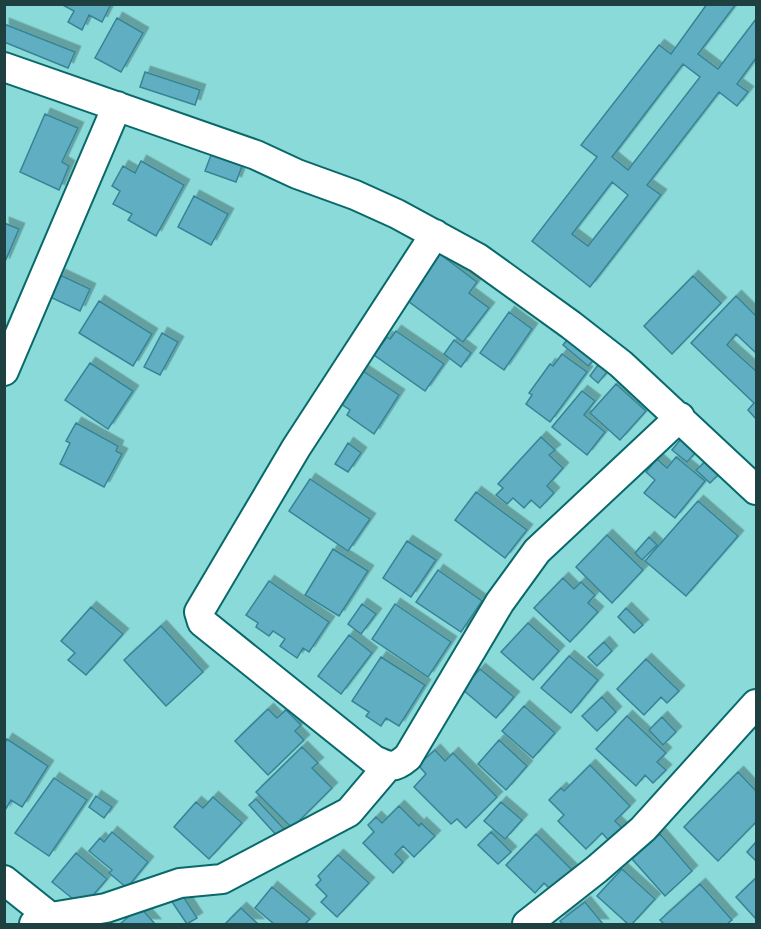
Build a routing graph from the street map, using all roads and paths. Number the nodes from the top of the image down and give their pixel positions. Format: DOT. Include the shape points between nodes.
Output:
graph roads {
  1 [pos="4,67"];
  2 [pos="117,106"];
  3 [pos="435,234"];
  4 [pos="4,371"];
  5 [pos="680,417"];
  6 [pos="756,490"];
  7 [pos="756,704"];
  8 [pos="388,766"];
  9 [pos="4,880"];
  10 [pos="48,922"];
  11 [pos="527,924"];
  1 -- 2 [label="street"];
  2 -- 3 [label="street" via="256,155 355,195"];
  2 -- 4 [label="street"];
  3 -- 5 [label="street" via="478,258 571,325"];
  3 -- 8 [label="street" via="296,448 199,612 202,622 374,760"];
  5 -- 6 [label="street"];
  5 -- 8 [label="street" via="537,551 500,602 408,757 398,765"];
  7 -- 11 [label="street" via="643,829"];
  8 -- 10 [label="street" via="349,812 222,879 180,883 106,908"];
  9 -- 10 [label="street"];
}
